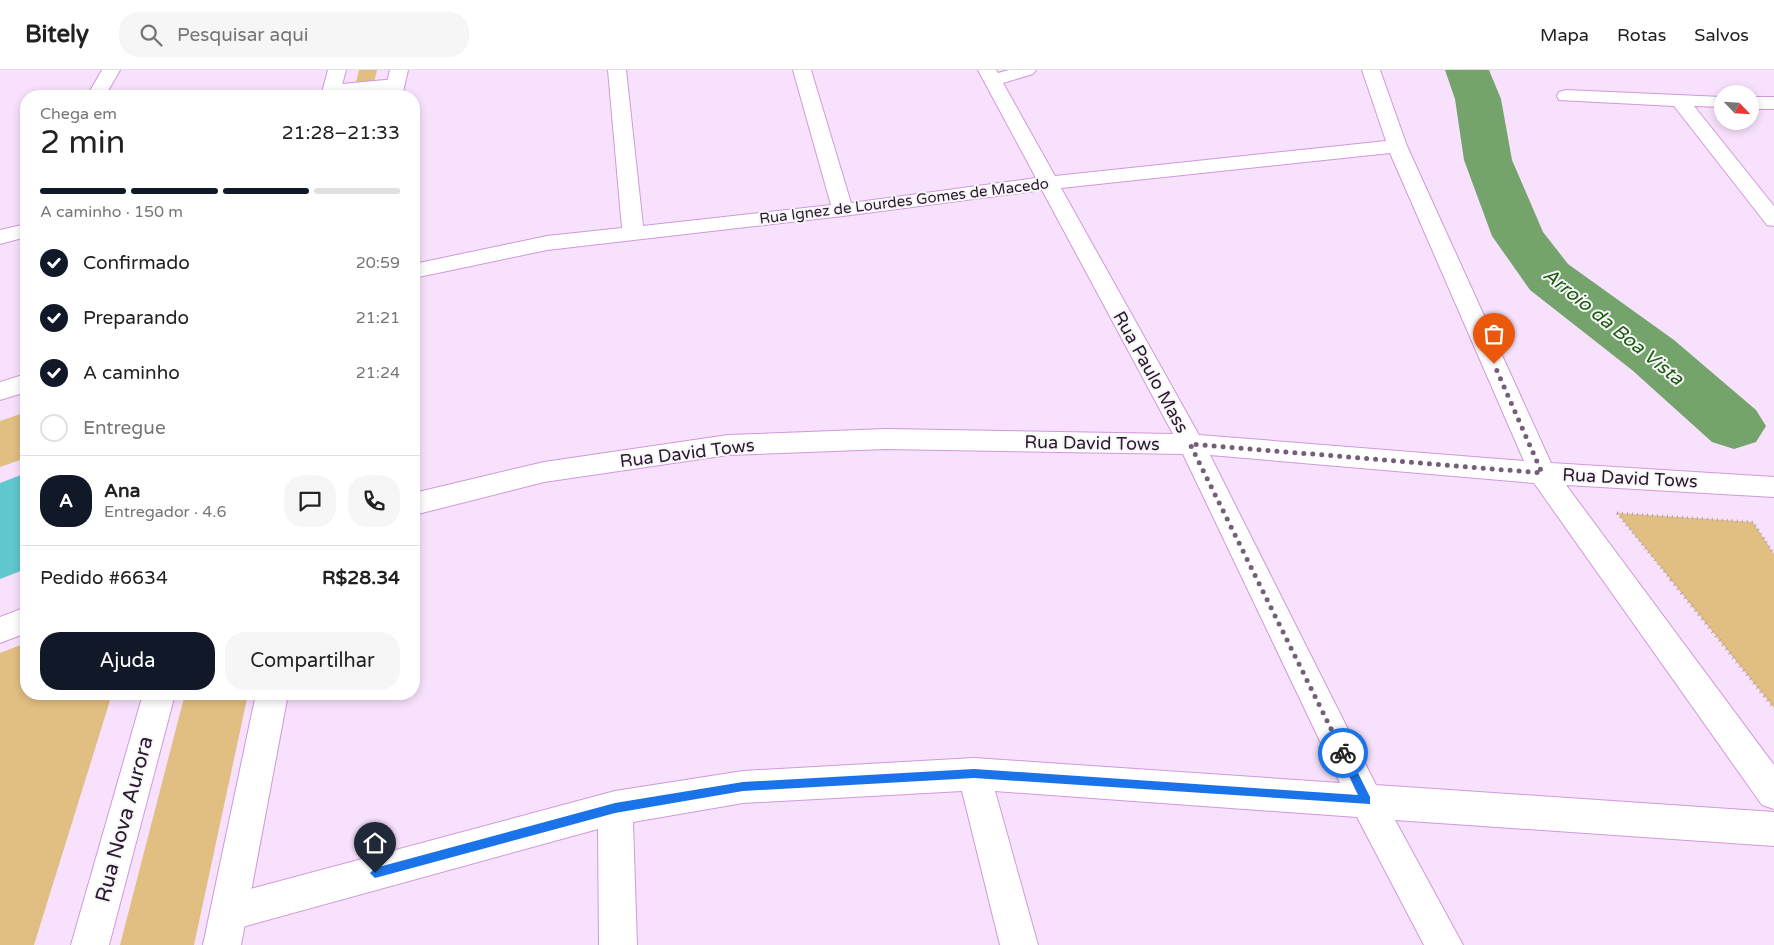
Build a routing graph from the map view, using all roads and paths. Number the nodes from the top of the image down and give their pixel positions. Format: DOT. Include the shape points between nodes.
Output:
graph roads {
  1 [pos="111,70"];
  2 [pos="337,70"];
  3 [pos="617,70"];
  4 [pos="802,70"];
  5 [pos="1027,70"];
  6 [pos="1371,70"];
  7 [pos="989,76"];
  8 [pos="396,83"];
  9 [pos="99,90"];
  10 [pos="331,90"];
  11 [pos="354,90"];
  12 [pos="1566,96"];
  13 [pos="1680,101"];
  14 [pos="1714,102"];
  15 [pos="1759,103"];
  16 [pos="1774,104"];
  17 [pos="1398,146"];
  18 [pos="1048,183"];
  19 [pos="842,210"];
  20 [pos="1774,220"];
  21 [pos="633,234"];
  22 [pos="420,270"];
  23 [pos="20,385"];
  24 [pos="0,391"];
  25 [pos="1190,444"];
  26 [pos="1542,473"];
  27 [pos="1774,487"];
  28 [pos="420,503"];
  29 [pos="1774,554"];
  30 [pos="20,622"];
  31 [pos="0,630"];
  32 [pos="157,700"];
  33 [pos="271,700"];
  34 [pos="1774,708"];
  35 [pos="974,774"];
  36 [pos="1774,793"];
  37 [pos="1366,800"];
  38 [pos="615,808"];
  39 [pos="1774,829"];
  40 [pos="225,929"];
  41 [pos="90,945"];
  42 [pos="618,945"];
  43 [pos="1019,945"];
  44 [pos="1444,945"];
  1 -- 9 [label="street"];
  2 -- 10 [label="street"];
  3 -- 21 [label="street"];
  4 -- 19 [label="street"];
  5 -- 7 [label="street"];
  6 -- 17 [label="street"];
  7 -- 18 [label="street, Rua Paulo Mass"];
  8 -- 11 [label="street"];
  12 -- 13 [label="street"];
  13 -- 14 [label="street"];
  13 -- 20 [label="street"];
  15 -- 16 [label="street"];
  17 -- 18 [label="street, Rua Ignez de Lourdes Gomes de Macedo"];
  17 -- 26 [label="street"];
  18 -- 19 [label="street, Rua Ignez de Lourdes Gomes de Macedo"];
  18 -- 25 [label="street, Rua Paulo Mass"];
  19 -- 21 [label="street, Rua Ignez de Lourdes Gomes de Macedo"];
  21 -- 22 [label="street, Rua Ignez de Lourdes Gomes de Macedo" via="547,243"];
  23 -- 24 [label="street"];
  25 -- 26 [label="street, Rua David Tows"];
  25 -- 28 [label="street, Rua David Tows" via="886,439 728,445 544,472"];
  25 -- 37 [label="street, Rua Paulo Mass"];
  26 -- 27 [label="street, Rua David Tows"];
  26 -- 36 [label="street"];
  29 -- 34 [label="path" via="1753,522 1617,513"];
  30 -- 31 [label="street"];
  32 -- 41 [label="street, Rua Nova Aurora"];
  33 -- 40 [label="street"];
  35 -- 37 [label="street"];
  35 -- 38 [label="street" via="743,786"];
  35 -- 43 [label="street"];
  37 -- 39 [label="street"];
  37 -- 44 [label="street, Rua Paulo Mass"];
  38 -- 40 [label="street"];
  38 -- 42 [label="street"];
}
